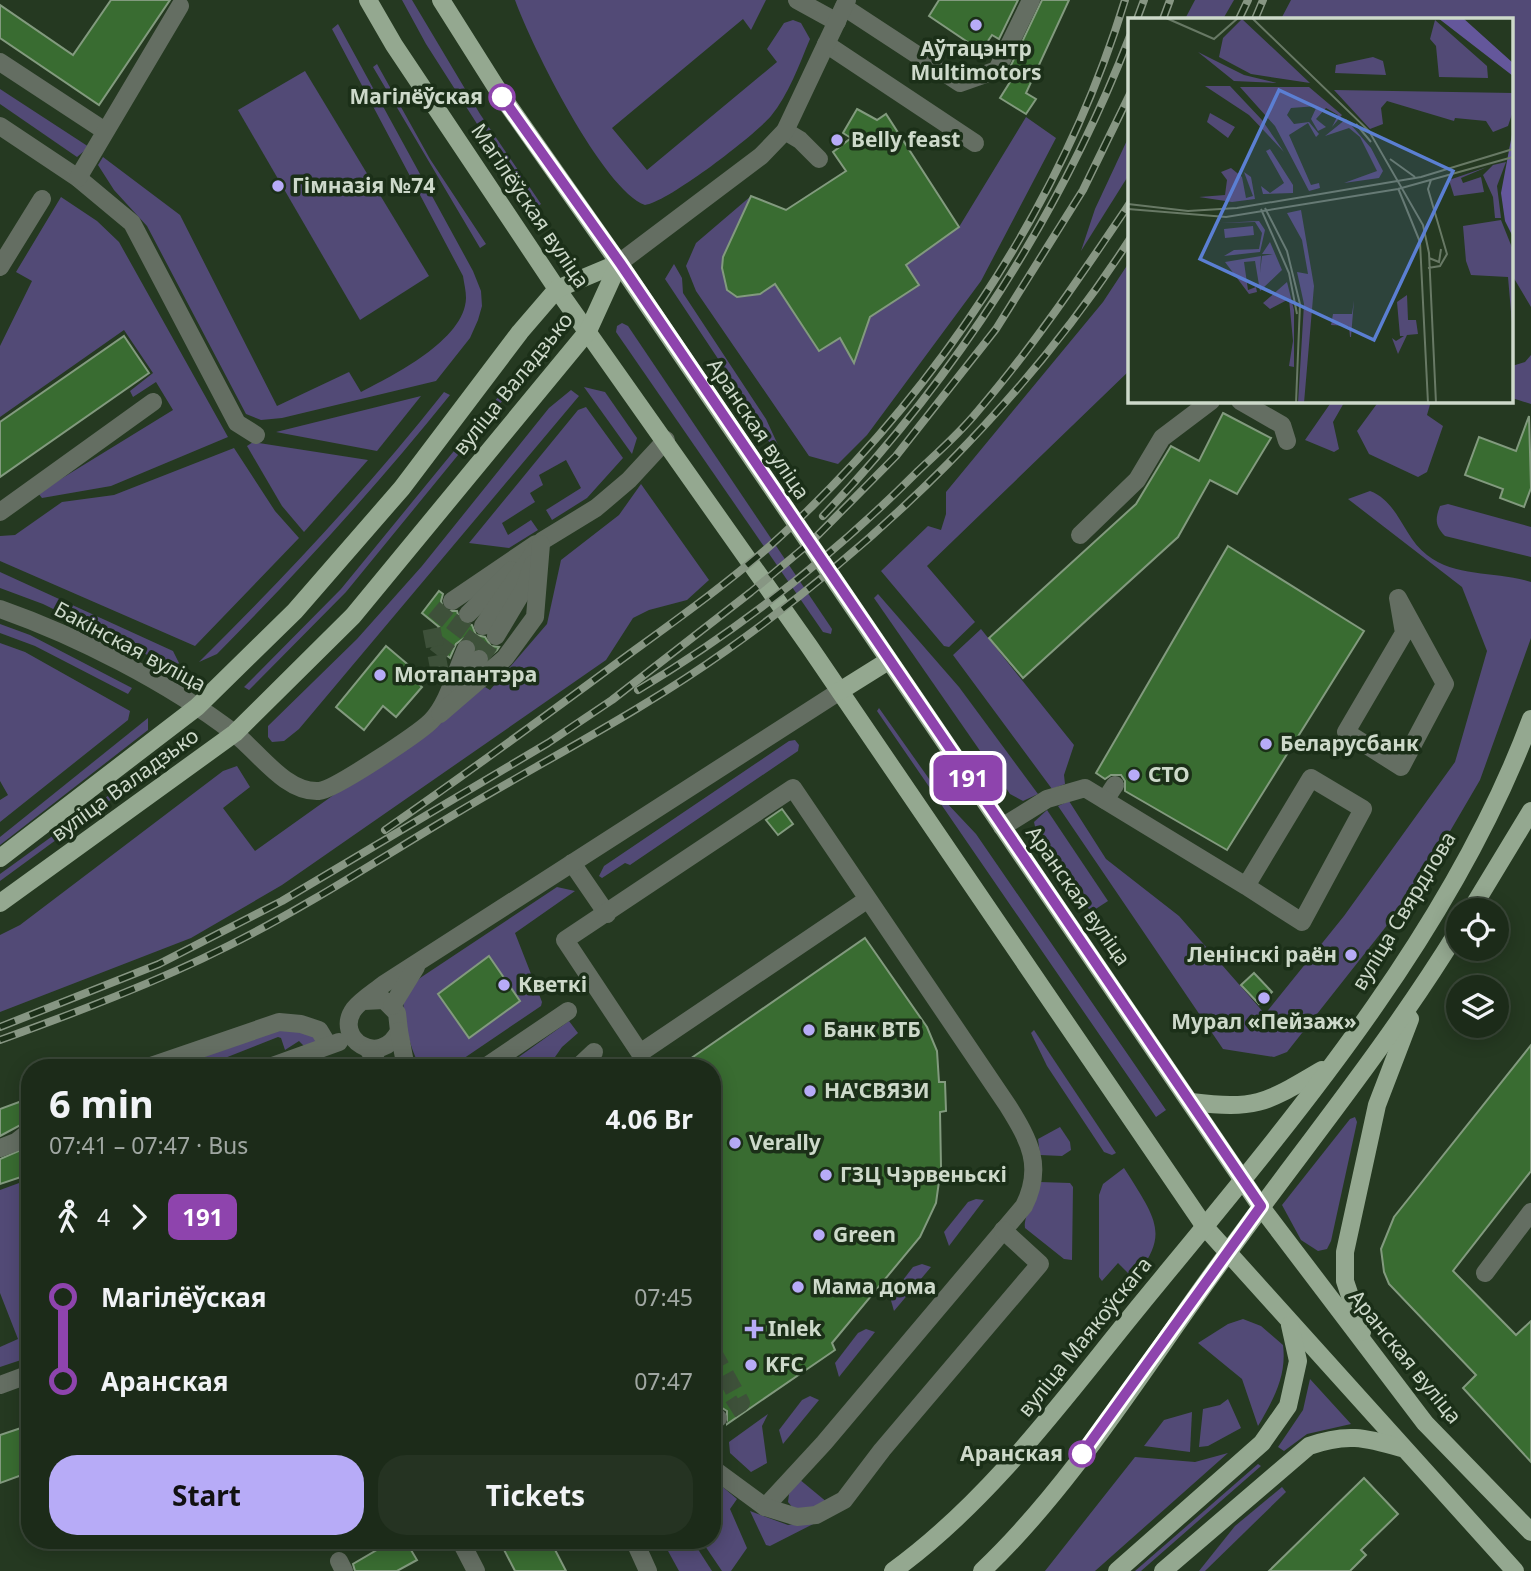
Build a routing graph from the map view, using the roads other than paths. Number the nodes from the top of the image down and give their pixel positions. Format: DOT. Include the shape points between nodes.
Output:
graph roads {
  1 [pos="368,0"];
  2 [pos="441,0"];
  3 [pos="797,0"];
  4 [pos="1031,0"];
  5 [pos="180,6"];
  6 [pos="843,10"];
  7 [pos="826,44"];
  8 [pos="0,62"];
  9 [pos="0,126"];
  10 [pos="105,131"];
  11 [pos="785,131"];
  12 [pos="975,142"];
  13 [pos="819,159"];
  14 [pos="78,178"];
  15 [pos="42,199"];
  16 [pos="620,263"];
  17 [pos="0,267"];
  18 [pos="557,289"];
  19 [pos="588,331"];
  20 [pos="153,402"];
  21 [pos="1210,402"];
  22 [pos="1242,402"];
  23 [pos="256,435"];
  24 [pos="666,440"];
  25 [pos="1287,441"];
  26 [pos="0,512"];
  27 [pos="1080,535"];
  28 [pos="542,541"];
  29 [pos="1398,598"];
  30 [pos="452,601"];
  31 [pos="0,609"];
  32 [pos="468,614"];
  33 [pos="490,631"];
  34 [pos="472,654"];
  35 [pos="888,661"];
  36 [pos="440,673"];
  37 [pos="841,691"];
  38 [pos="445,696"];
  39 [pos="197,707"];
  40 [pos="1531,719"];
  41 [pos="432,720"];
  42 [pos="235,733"];
  43 [pos="1531,811"];
  44 [pos="1002,827"];
  45 [pos="0,858"];
  46 [pos="572,863"];
  47 [pos="1246,886"];
  48 [pos="1478,898"];
  49 [pos="868,899"];
  50 [pos="0,903"];
  51 [pos="607,914"];
  52 [pos="1446,951"];
  53 [pos="416,967"];
  54 [pos="1420,993"];
  55 [pos="364,1001"];
  56 [pos="392,1006"];
  57 [pos="568,1011"];
  58 [pos="350,1017"];
  59 [pos="399,1031"];
  60 [pos="331,1044"];
  61 [pos="363,1046"];
  62 [pos="594,1052"];
  63 [pos="171,1059"];
  64 [pos="291,1059"];
  65 [pos="374,1059"];
  66 [pos="405,1059"];
  67 [pos="497,1059"];
  68 [pos="587,1059"];
  69 [pos="1331,1064"];
  70 [pos="1191,1102"];
  71 [pos="21,1138"];
  72 [pos="0,1148"];
  73 [pos="1242,1180"];
  74 [pos="1261,1206"];
  75 [pos="1531,1212"];
  76 [pos="1205,1227"];
  77 [pos="1003,1230"];
  78 [pos="1227,1253"];
  79 [pos="1485,1273"];
  80 [pos="1290,1322"];
  81 [pos="1372,1356"];
  82 [pos="21,1377"];
  83 [pos="0,1385"];
  84 [pos="1401,1447"];
  85 [pos="721,1475"];
  86 [pos="765,1507"];
  87 [pos="1531,1532"];
  88 [pos="464,1549"];
  89 [pos="638,1549"];
  90 [pos="475,1571"];
  91 [pos="648,1571"];
  92 [pos="893,1571"];
  93 [pos="982,1571"];
  94 [pos="1117,1571"];
  95 [pos="1163,1571"];
  96 [pos="1515,1571"];
  1 -- 18 [label="main road, Магілёўская вуліца"];
  2 -- 16 [label="main road, Магілёўская вуліца" via="501,95"];
  3 -- 6 [label="street"];
  4 -- 6 [label="street" via="997,70 960,83"];
  5 -- 10 [label="street"];
  6 -- 7 [label="street, Магілёўская вуліца"];
  7 -- 11 [label="street, Магілёўская вуліца"];
  7 -- 12 [label="street"];
  8 -- 10 [label="street"];
  9 -- 14 [label="street"];
  10 -- 14 [label="street"];
  11 -- 13 [label="street"];
  11 -- 16 [label="street, Магілёўская вуліца" via="761,156"];
  14 -- 23 [label="street" via="132,223 237,423"];
  15 -- 17 [label="street"];
  16 -- 18 [label="main road, вуліца Валадзько"];
  16 -- 19 [label="main road, вуліца Валадзько"];
  16 -- 35 [label="main road, Аранская вуліца"];
  18 -- 19 [label="main road, Магілёўская вуліца"];
  18 -- 39 [label="main road, вуліца Валадзько" via="402,488 295,611"];
  19 -- 24 [label="main road"];
  19 -- 42 [label="main road, вуліца Валадзько" via="353,616"];
  20 -- 26 [label="street"];
  21 -- 27 [label="street" via="1162,438 1137,480"];
  22 -- 25 [label="street" via="1282,425"];
  24 -- 28 [label="street" via="596,508"];
  24 -- 37 [label="main road"];
  28 -- 30 [label="street"];
  28 -- 32 [label="street"];
  28 -- 33 [label="street"];
  28 -- 41 [label="street, Бакінская вуліца" via="535,617 505,658"];
  29 -- 29 [label="street" via="1404,632 1346,732 1401,767 1445,684"];
  31 -- 39 [label="street, Бакінская вуліца" via="163,685"];
  34 -- 38 [label="street"];
  35 -- 37 [label="main road"];
  35 -- 44 [label="main road, Аранская вуліца"];
  36 -- 38 [label="street"];
  37 -- 46 [label="street"];
  37 -- 76 [label="main road"];
  38 -- 41 [label="street"];
  39 -- 42 [label="street, Бакінская вуліца"];
  39 -- 45 [label="main road, вуліца Валадзько"];
  40 -- 69 [label="main road, вуліца Свярдлова" via="1499,795 1457,872 1396,975"];
  41 -- 42 [label="street, Бакінская вуліца" via="342,782 320,791 297,787"];
  42 -- 50 [label="main road, вуліца Валадзько"];
  43 -- 48 [label="main road"];
  44 -- 47 [label="street" via="1047,799 1075,789 1110,792"];
  44 -- 70 [label="main road, Аранская вуліца"];
  46 -- 51 [label="street"];
  46 -- 53 [label="street"];
  47 -- 47 [label="street" via="1302,922 1363,809 1311,778"];
  49 -- 51 [label="street" via="793,788"];
  49 -- 51 [label="street" via="640,1053 565,940"];
  49 -- 77 [label="street" via="1031,1143 1032,1189"];
  52 -- 54 [label="main road"];
  53 -- 55 [label="street"];
  53 -- 56 [label="street"];
  54 -- 74 [label="main road" via="1358,1082"];
  54 -- 81 [label="main road" via="1377,1105 1345,1252 1345,1281"];
  55 -- 56 [label="street" via="374,998"];
  55 -- 58 [label="street"];
  56 -- 59 [label="street"];
  57 -- 67 [label="street"];
  58 -- 60 [label="street"];
  58 -- 61 [label="street" via="351,1035"];
  59 -- 61 [label="street" via="387,1046"];
  59 -- 66 [label="street"];
  60 -- 61 [label="street"];
  60 -- 63 [label="street" via="319,1030 279,1022"];
  60 -- 64 [label="street"];
  61 -- 65 [label="street"];
  62 -- 68 [label="street"];
  69 -- 70 [label="main road" via="1276,1097 1252,1105"];
  69 -- 73 [label="main road, вуліца Свярдлова"];
  70 -- 73 [label="main road, Аранская вуліца"];
  71 -- 72 [label="street"];
  73 -- 74 [label="main road, Аранская вуліца"];
  73 -- 76 [label="main road, вуліца Маякоўскага"];
  74 -- 78 [label="main road"];
  74 -- 81 [label="main road, Аранская вуліца"];
  75 -- 79 [label="street"];
  76 -- 78 [label="main road"];
  76 -- 92 [label="main road, вуліца Маякоўскага" via="1008,1467 936,1537"];
  77 -- 86 [label="street"];
  77 -- 86 [label="street" via="1040,1264 844,1500 816,1515 797,1517"];
  78 -- 80 [label="main road"];
  78 -- 93 [label="main road" via="1021,1534"];
  80 -- 84 [label="main road"];
  80 -- 94 [label="main road" via="1298,1361 1288,1406 1262,1443"];
  81 -- 87 [label="main road, Аранская вуліца" via="1425,1423"];
  82 -- 83 [label="street"];
  84 -- 95 [label="main road" via="1362,1436 1329,1438 1309,1446"];
  84 -- 96 [label="main road"];
  85 -- 86 [label="street"];
  88 -- 90 [label="street"];
  89 -- 91 [label="street"];
}
